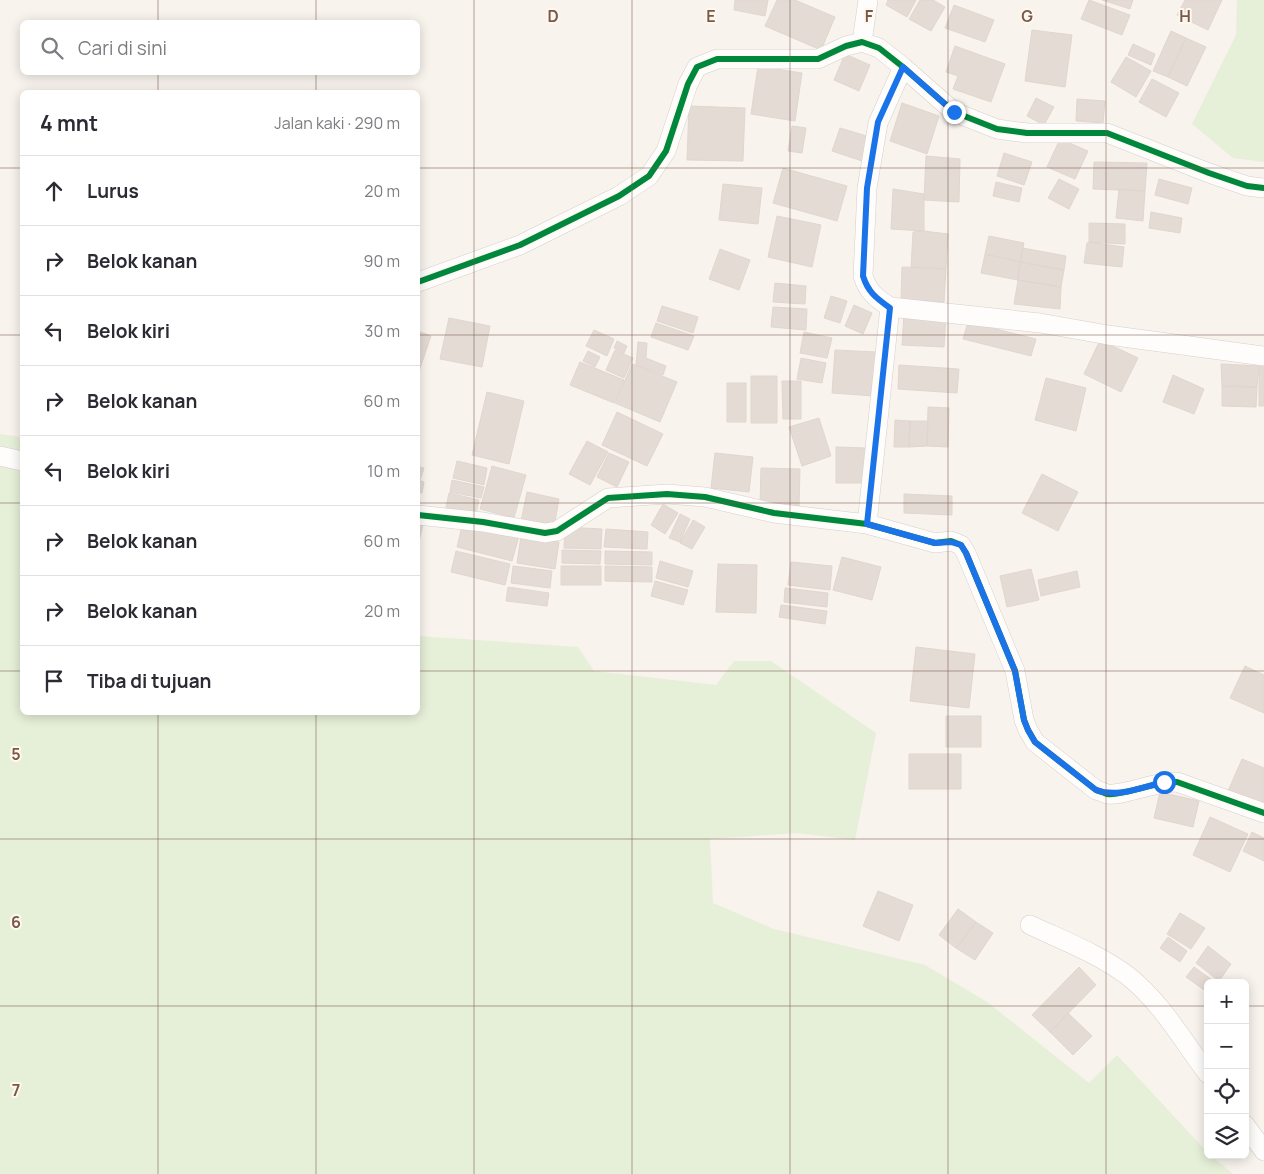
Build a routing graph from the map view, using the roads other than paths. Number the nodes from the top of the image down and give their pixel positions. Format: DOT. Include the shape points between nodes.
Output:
graph roads {
  1 [pos="868,0"];
  2 [pos="862,42"];
  3 [pos="903,67"];
  4 [pos="1264,188"];
  5 [pos="420,281"];
  6 [pos="890,308"];
  7 [pos="1264,356"];
  8 [pos="0,456"];
  9 [pos="20,461"];
  10 [pos="420,515"];
  11 [pos="867,524"];
  12 [pos="1264,813"];
  13 [pos="1030,925"];
  14 [pos="1204,1069"];
  15 [pos="1249,1130"];
  16 [pos="1264,1150"];
  1 -- 2 [label="street"];
  2 -- 3 [label="street" via="879,48"];
  2 -- 5 [label="street" via="818,59 717,59 697,67 688,84 666,151 649,176 619,196 520,245"];
  3 -- 4 [label="street" via="954,112 997,129 1027,133 1107,133 1209,173 1247,186"];
  3 -- 6 [label="street" via="878,122 867,188 863,276 874,297"];
  6 -- 7 [label="street" via="1040,323"];
  6 -- 11 [label="street"];
  8 -- 9 [label="street"];
  10 -- 11 [label="street" via="557,531 608,498 667,494 705,497 774,513"];
  11 -- 12 [label="street" via="935,543 961,545 1015,671 1028,730 1035,742 1096,790 1107,794 1177,782"];
  13 -- 14 [label="street" via="1100,958 1128,976 1153,1000"];
  15 -- 16 [label="street"];
}
